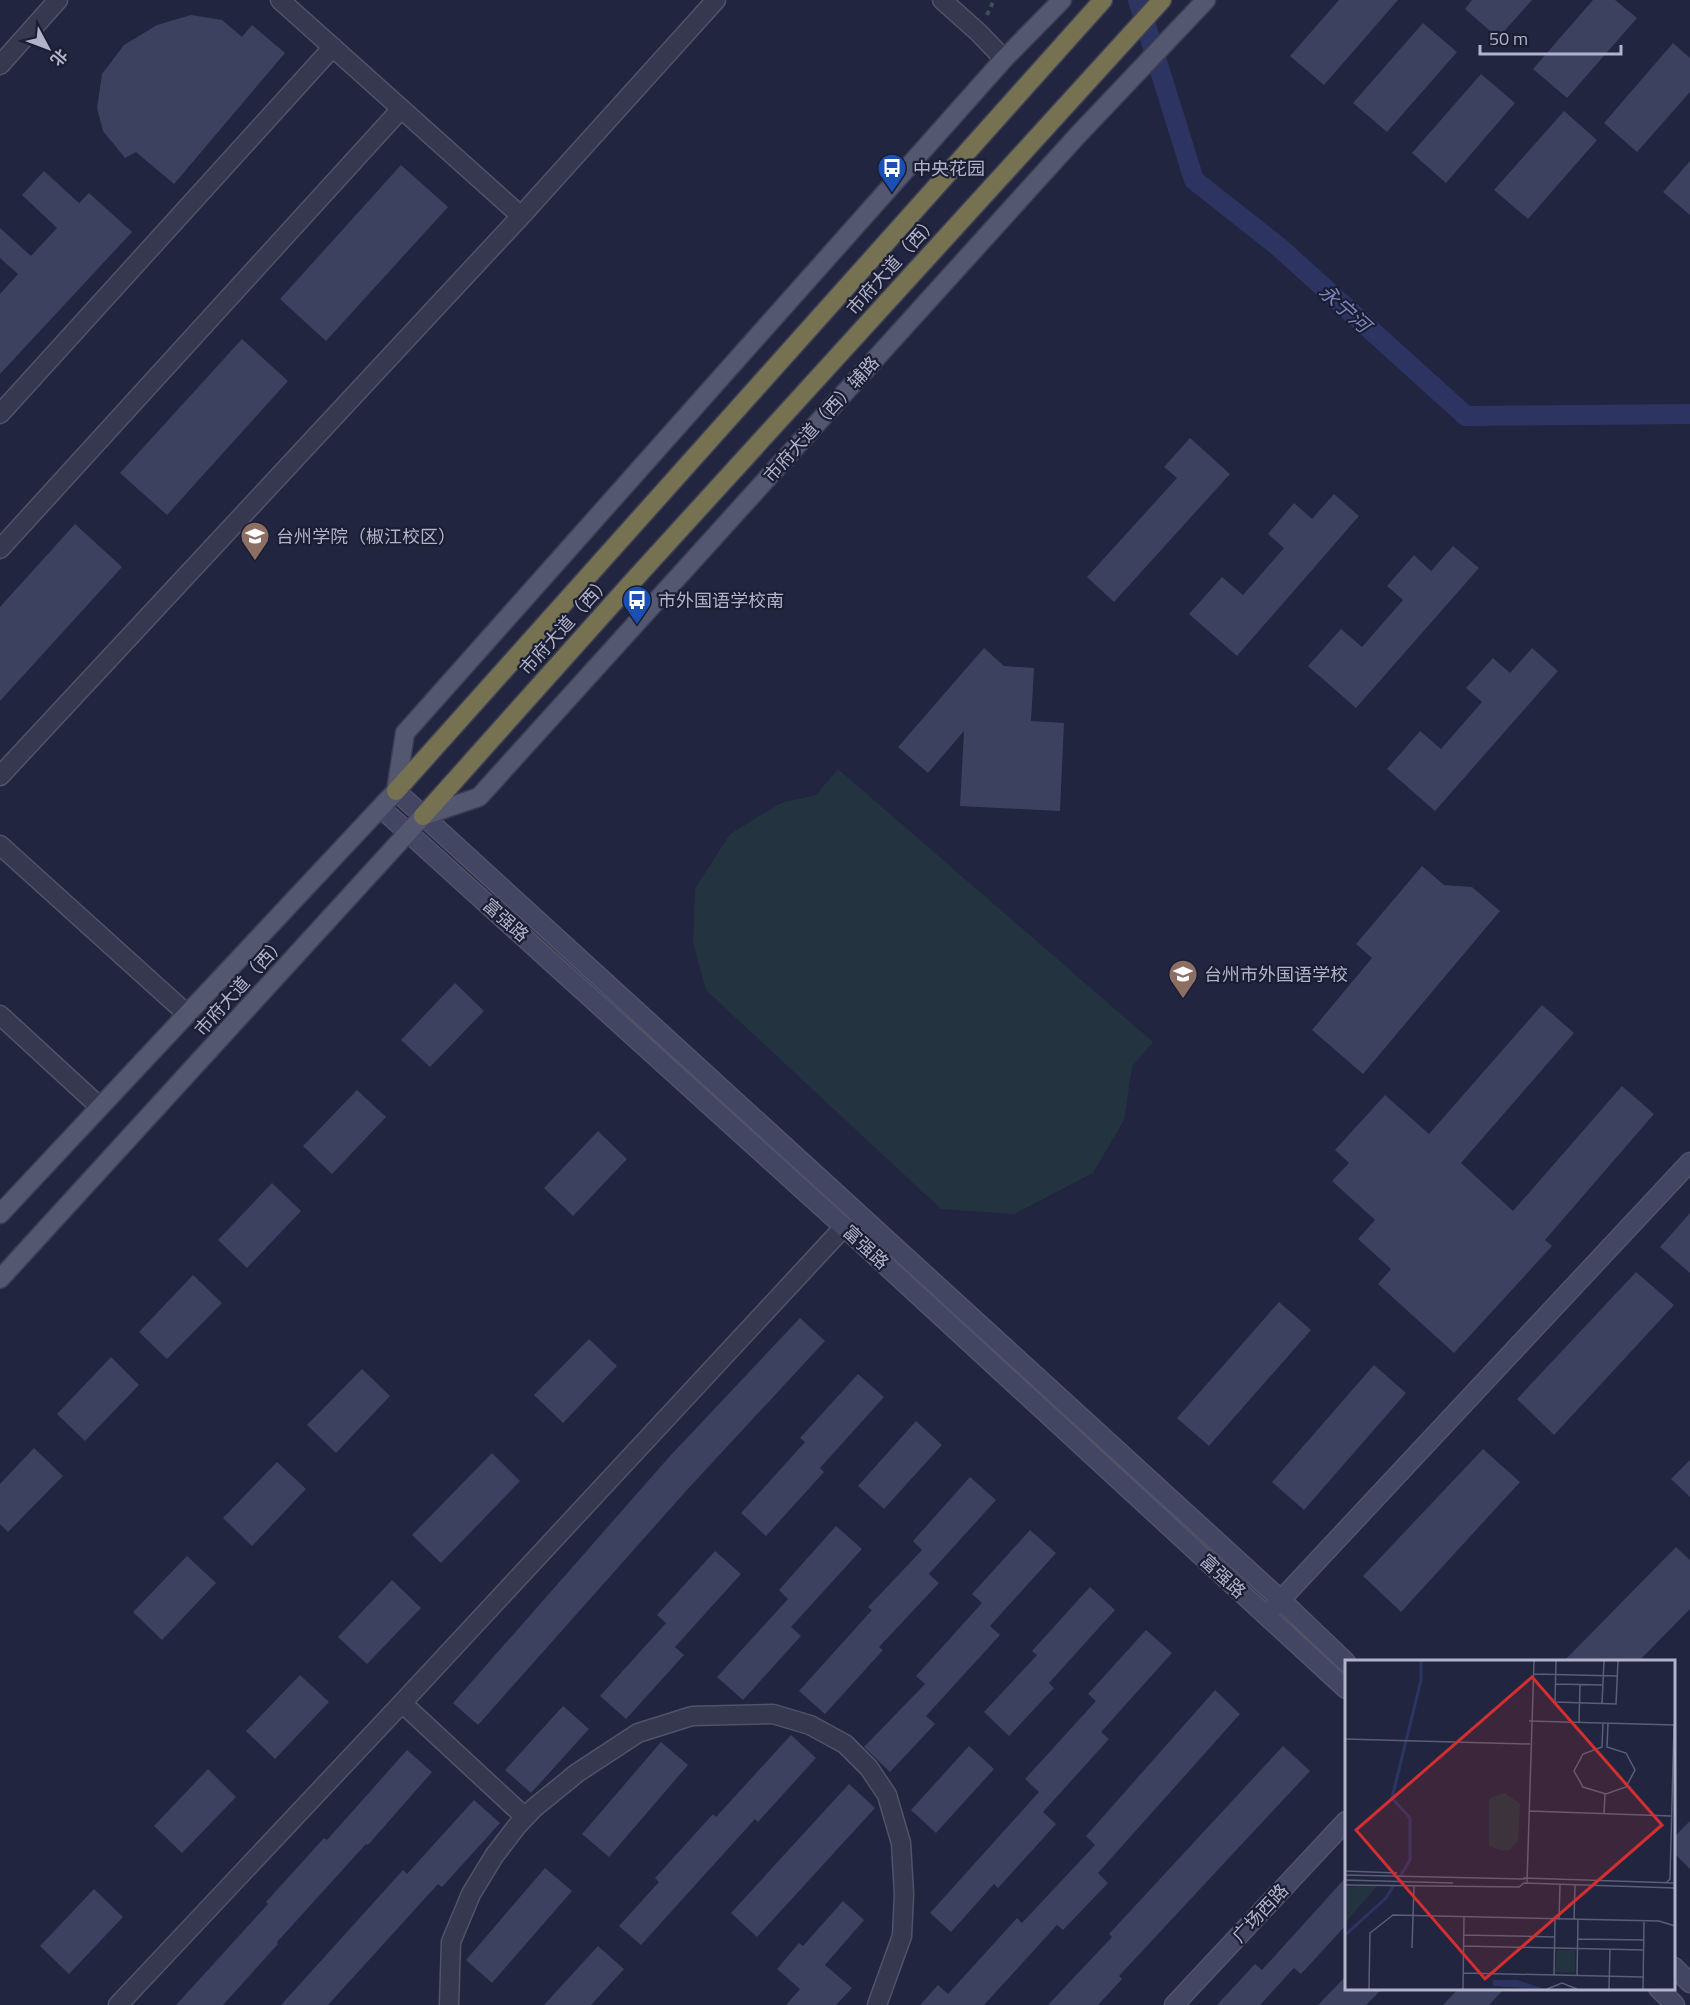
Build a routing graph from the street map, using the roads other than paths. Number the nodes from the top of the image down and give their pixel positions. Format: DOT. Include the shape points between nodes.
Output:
graph roads {
  1 [pos="58,0"];
  2 [pos="280,0"];
  3 [pos="716,0"];
  4 [pos="942,0"];
  5 [pos="1062,0"];
  6 [pos="1103,0"];
  7 [pos="1162,0"];
  8 [pos="1206,0"];
  9 [pos="333,48"];
  10 [pos="1004,59"];
  11 [pos="0,64"];
  12 [pos="401,109"];
  13 [pos="521,216"];
  14 [pos="0,414"];
  15 [pos="0,549"];
  16 [pos="0,776"];
  17 [pos="396,791"];
  18 [pos="381,808"];
  19 [pos="423,816"];
  20 [pos="409,832"];
  21 [pos="0,845"];
  22 [pos="187,1014"];
  23 [pos="0,1016"];
  24 [pos="100,1107"];
  25 [pos="1690,1162"];
  26 [pos="0,1214"];
  27 [pos="844,1227"];
  28 [pos="0,1279"];
  29 [pos="1281,1600"];
  30 [pos="1266,1615"];
  31 [pos="1345,1660"];
  32 [pos="1345,1687"];
  33 [pos="402,1703"];
  34 [pos="525,1817"];
  35 [pos="1345,1823"];
  36 [pos="1675,1968"];
  37 [pos="1690,1983"];
  38 [pos="1659,1990"];
  39 [pos="118,2005"];
  40 [pos="449,2005"];
  41 [pos="877,2005"];
  42 [pos="1174,2005"];
  43 [pos="1675,2005"];
  1 -- 11 [label="street"];
  2 -- 9 [label="street"];
  3 -- 13 [label="street"];
  4 -- 10 [label="street"];
  5 -- 10 [label="main road"];
  6 -- 17 [label="highway, 市府大道（西）"];
  7 -- 19 [label="highway, 市府大道（西）"];
  8 -- 19 [label="main road, 市府大道（西）辅路" via="1077,136 479,797"];
  9 -- 12 [label="street"];
  9 -- 14 [label="street"];
  10 -- 17 [label="main road" via="405,733"];
  12 -- 13 [label="street"];
  12 -- 15 [label="street"];
  13 -- 16 [label="street"];
  17 -- 18 [label="main road, 市府大道（西）"];
  17 -- 19 [label="main road, 富强路"];
  18 -- 20 [label="main road, 富强路"];
  18 -- 22 [label="main road, 市府大道（西）"];
  19 -- 20 [label="main road, 市府大道（西）"];
  19 -- 29 [label="main road, 富强路"];
  20 -- 27 [label="main road, 富强路"];
  20 -- 28 [label="main road, 市府大道（西）"];
  21 -- 22 [label="street"];
  22 -- 24 [label="main road, 市府大道（西）"];
  23 -- 24 [label="street"];
  24 -- 26 [label="main road, 市府大道（西）"];
  25 -- 29 [label="main road"];
  27 -- 30 [label="main road, 富强路"];
  27 -- 33 [label="street"];
  29 -- 30 [label="main road"];
  29 -- 31 [label="main road, 富强路"];
  30 -- 32 [label="main road, 富强路"];
  33 -- 34 [label="street"];
  33 -- 39 [label="street"];
  34 -- 40 [label="street" via="471,1894 451,1942"];
  34 -- 41 [label="street" via="577,1773 638,1734 693,1716 773,1714 810,1725 845,1744 869,1768 887,1795 900,1843 902,1936"];
  35 -- 42 [label="main road, 广场西路"];
  36 -- 37 [label="main road"];
  38 -- 43 [label="main road"];
}
